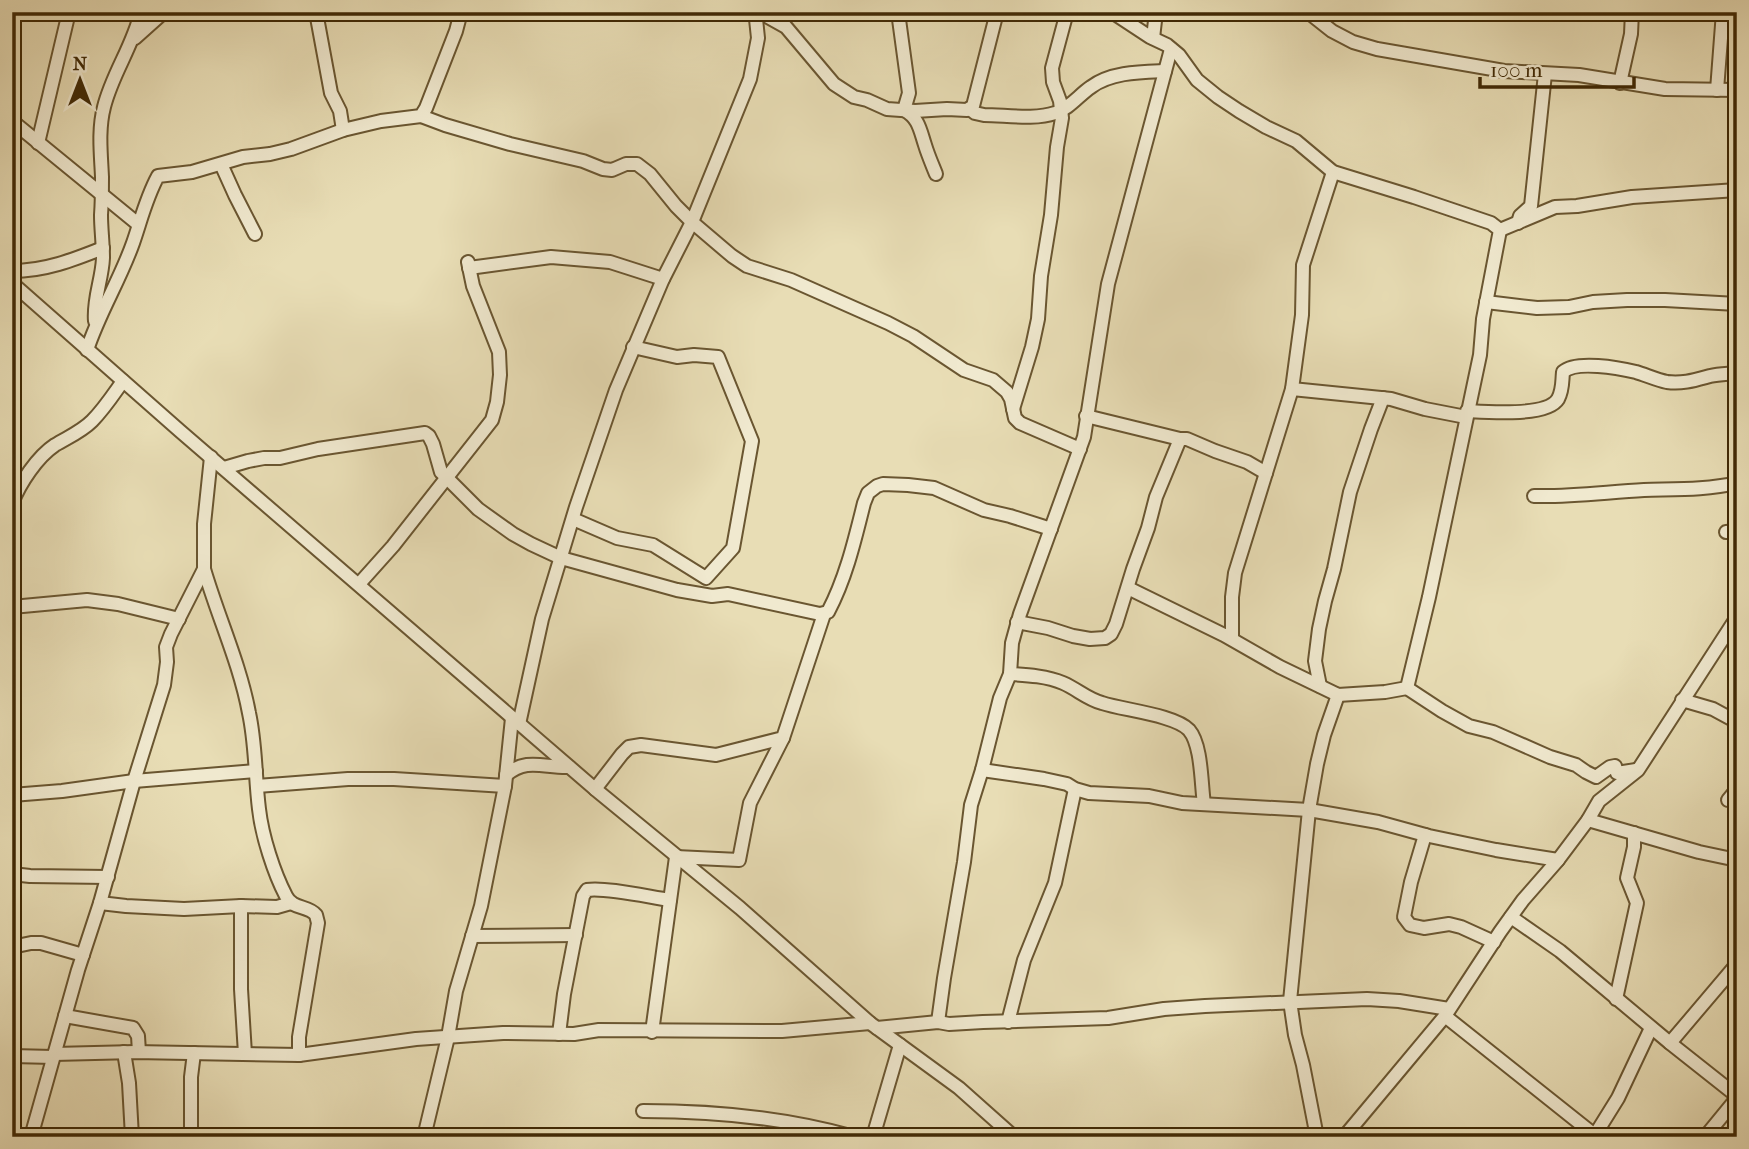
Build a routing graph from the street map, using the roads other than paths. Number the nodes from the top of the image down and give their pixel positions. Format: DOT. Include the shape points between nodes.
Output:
graph roads {
  1 [pos="69,12"];
  2 [pos="141,12"];
  3 [pos="164,12"];
  4 [pos="316,12"];
  5 [pos="461,12"];
  6 [pos="898,12"];
  7 [pos="997,12"];
  8 [pos="1067,12"];
  9 [pos="1112,12"];
  10 [pos="1156,12"];
  11 [pos="1308,12"];
  12 [pos="1632,12"];
  13 [pos="1723,12"];
  14 [pos="756,14"];
  15 [pos="1153,38"];
  16 [pos="132,41"];
  17 [pos="1171,49"];
  18 [pos="1165,71"];
  19 [pos="1545,74"];
  20 [pos="1620,83"];
  21 [pos="1717,90"];
  22 [pos="1737,90"];
  23 [pos="970,109"];
  24 [pos="904,110"];
  25 [pos="1062,110"];
  26 [pos="421,116"];
  27 [pos="12,121"];
  28 [pos="343,130"];
  29 [pos="38,143"];
  30 [pos="221,164"];
  31 [pos="1334,172"];
  32 [pos="936,174"];
  33 [pos="1737,190"];
  34 [pos="103,197"];
  35 [pos="692,222"];
  36 [pos="138,224"];
  37 [pos="1517,224"];
  38 [pos="1500,230"];
  39 [pos="255,234"];
  40 [pos="103,248"];
  41 [pos="12,271"];
  42 [pos="663,279"];
  43 [pos="12,283"];
  44 [pos="1486,302"];
  45 [pos="1737,304"];
  46 [pos="95,326"];
  47 [pos="633,347"];
  48 [pos="87,350"];
  49 [pos="1737,373"];
  50 [pos="123,381"];
  51 [pos="1292,388"];
  52 [pos="1383,398"];
  53 [pos="1013,410"];
  54 [pos="1466,414"];
  55 [pos="1086,416"];
  56 [pos="1180,439"];
  57 [pos="1080,449"];
  58 [pos="211,457"];
  59 [pos="224,468"];
  60 [pos="1266,474"];
  61 [pos="447,478"];
  62 [pos="1737,483"];
  63 [pos="1534,496"];
  64 [pos="12,503"];
  65 [pos="573,519"];
  66 [pos="1051,529"];
  67 [pos="561,558"];
  68 [pos="204,569"];
  69 [pos="359,584"];
  70 [pos="1128,588"];
  71 [pos="12,607"];
  72 [pos="824,614"];
  73 [pos="1737,617"];
  74 [pos="179,619"];
  75 [pos="1017,622"];
  76 [pos="1232,639"];
  77 [pos="1010,674"];
  78 [pos="1320,687"];
  79 [pos="1407,688"];
  80 [pos="1338,695"];
  81 [pos="1682,700"];
  82 [pos="515,721"];
  83 [pos="1737,722"];
  84 [pos="783,738"];
  85 [pos="569,767"];
  86 [pos="982,770"];
  87 [pos="1638,770"];
  88 [pos="257,771"];
  89 [pos="134,781"];
  90 [pos="505,781"];
  91 [pos="257,786"];
  92 [pos="595,789"];
  93 [pos="1075,789"];
  94 [pos="1737,789"];
  95 [pos="12,795"];
  96 [pos="1728,800"];
  97 [pos="1204,804"];
  98 [pos="1310,810"];
  99 [pos="1588,820"];
  100 [pos="1634,833"];
  101 [pos="1425,835"];
  102 [pos="676,857"];
  103 [pos="1558,860"];
  104 [pos="1737,860"];
  105 [pos="12,874"];
  106 [pos="108,877"];
  107 [pos="670,900"];
  108 [pos="100,903"];
  109 [pos="291,903"];
  110 [pos="241,906"];
  111 [pos="1511,917"];
  112 [pos="472,936"];
  113 [pos="576,936"];
  114 [pos="1494,942"];
  115 [pos="12,947"];
  116 [pos="83,956"];
  117 [pos="1737,964"];
  118 [pos="1616,999"];
  119 [pos="1290,1002"];
  120 [pos="1447,1013"];
  121 [pos="65,1016"];
  122 [pos="1008,1022"];
  123 [pos="938,1023"];
  124 [pos="874,1026"];
  125 [pos="1651,1028"];
  126 [pos="652,1032"];
  127 [pos="559,1034"];
  128 [pos="448,1037"];
  129 [pos="1670,1044"];
  130 [pos="900,1045"];
  131 [pos="124,1052"];
  132 [pos="139,1052"];
  133 [pos="194,1053"];
  134 [pos="245,1054"];
  135 [pos="54,1055"];
  136 [pos="299,1055"];
  137 [pos="12,1056"];
  138 [pos="1737,1097"];
  139 [pos="643,1111"];
  140 [pos="1594,1136"];
  141 [pos="31,1137"];
  142 [pos="132,1137"];
  143 [pos="191,1137"];
  144 [pos="425,1137"];
  145 [pos="854,1137"];
  146 [pos="873,1137"];
  147 [pos="1014,1137"];
  148 [pos="1317,1137"];
  149 [pos="1344,1137"];
  150 [pos="1705,1137"];
  1 -- 29 [label="street"];
  2 -- 16 [label="street"];
  3 -- 16 [label="street"];
  4 -- 28 [label="street"];
  5 -- 26 [label="street"];
  6 -- 24 [label="street" via="909,93"];
  7 -- 23 [label="street"];
  8 -- 25 [label="street" via="1051,75"];
  9 -- 15 [label="street"];
  10 -- 15 [label="street"];
  11 -- 19 [label="street" via="1332,31 1377,48"];
  12 -- 20 [label="street"];
  13 -- 21 [label="street"];
  14 -- 24 [label="street" via="786,27 834,84 854,97"];
  14 -- 35 [label="street" via="758,38 750,79"];
  15 -- 17 [label="street"];
  16 -- 34 [label="street" via="103,111"];
  17 -- 18 [label="street"];
  17 -- 31 [label="street" via="1197,80 1219,97 1296,141"];
  18 -- 25 [label="street" via="1108,78"];
  18 -- 55 [label="street" via="1108,284"];
  19 -- 20 [label="street"];
  19 -- 37 [label="street" via="1531,206"];
  20 -- 21 [label="street"];
  21 -- 22 [label="street"];
  23 -- 24 [label="street"];
  23 -- 25 [label="street" via="984,115 1041,117"];
  24 -- 32 [label="street" via="921,127"];
  25 -- 53 [label="street" via="1038,319"];
  26 -- 28 [label="street"];
  26 -- 35 [label="street" via="603,169 637,164"];
  27 -- 29 [label="street"];
  28 -- 30 [label="street" via="291,149"];
  29 -- 34 [label="street"];
  30 -- 36 [label="street" via="158,176"];
  30 -- 39 [label="street"];
  31 -- 38 [label="street" via="1491,223"];
  31 -- 51 [label="street" via="1303,265"];
  33 -- 37 [label="street" via="1555,207"];
  34 -- 36 [label="street"];
  34 -- 40 [label="street"];
  35 -- 42 [label="street"];
  35 -- 53 [label="street" via="747,266 888,323 964,370 993,380 1007,392"];
  36 -- 46 [label="street"];
  37 -- 38 [label="street"];
  38 -- 44 [label="street"];
  40 -- 41 [label="street" via="57,265"];
  40 -- 46 [label="street"];
  42 -- 47 [label="street"];
  42 -- 61 [label="street" via="610,262 551,257 469,265 499,352 500,375 492,420"];
  43 -- 48 [label="street"];
  44 -- 45 [label="street" via="1537,308 1627,300"];
  44 -- 54 [label="street"];
  46 -- 48 [label="street"];
  47 -- 65 [label="street"];
  47 -- 65 [label="street" via="677,357 718,357 752,441 733,548 706,578 653,545 617,538"];
  48 -- 50 [label="street"];
  49 -- 54 [label="street" via="1668,382 1611,368 1569,368 1563,372 1562,388 1550,407"];
  50 -- 58 [label="street"];
  50 -- 64 [label="street" via="92,421 43,455"];
  51 -- 52 [label="street"];
  51 -- 60 [label="street"];
  52 -- 54 [label="street"];
  52 -- 78 [label="street" via="1350,492 1323,611 1315,661"];
  53 -- 57 [label="street" via="1020,423"];
  54 -- 79 [label="street"];
  55 -- 56 [label="street"];
  55 -- 57 [label="street"];
  56 -- 60 [label="street" via="1247,462"];
  56 -- 70 [label="street" via="1156,496"];
  57 -- 66 [label="street"];
  58 -- 59 [label="street"];
  58 -- 68 [label="street"];
  59 -- 61 [label="street" via="425,433"];
  59 -- 69 [label="street"];
  60 -- 76 [label="street" via="1235,573"];
  61 -- 67 [label="street" via="478,509 513,534"];
  61 -- 69 [label="street"];
  62 -- 63 [label="street"];
  65 -- 67 [label="street"];
  66 -- 72 [label="street" via="984,510 934,488 877,486 868,493 841,583"];
  66 -- 75 [label="street"];
  67 -- 72 [label="street" via="677,590 728,594"];
  67 -- 82 [label="street"];
  68 -- 74 [label="street"];
  68 -- 88 [label="street" via="249,711"];
  69 -- 82 [label="street"];
  70 -- 75 [label="street" via="1116,624 1105,638 1073,636"];
  70 -- 76 [label="street"];
  71 -- 74 [label="street" via="87,600"];
  72 -- 84 [label="street"];
  73 -- 81 [label="street"];
  74 -- 89 [label="street" via="166,648 164,685"];
  75 -- 77 [label="street"];
  76 -- 78 [label="street"];
  77 -- 86 [label="street"];
  77 -- 97 [label="street" via="1063,683 1100,703 1176,721 1188,729 1198,754"];
  78 -- 80 [label="street"];
  79 -- 80 [label="street"];
  79 -- 87 [label="street" via="1469,726 1596,776 1615,766 1617,773"];
  80 -- 98 [label="street" via="1317,764"];
  81 -- 83 [label="street"];
  81 -- 87 [label="street"];
  82 -- 85 [label="street"];
  82 -- 90 [label="street"];
  84 -- 92 [label="street" via="716,755 629,747"];
  84 -- 102 [label="street" via="750,803 739,860"];
  85 -- 90 [label="street" via="526,764"];
  85 -- 92 [label="street"];
  86 -- 93 [label="street" via="1044,779"];
  86 -- 123 [label="street" via="971,805"];
  87 -- 99 [label="street" via="1599,801"];
  88 -- 89 [label="street"];
  88 -- 91 [label="street"];
  89 -- 95 [label="street"];
  89 -- 106 [label="street"];
  90 -- 91 [label="street" via="348,779"];
  90 -- 112 [label="street"];
  91 -- 109 [label="street" via="265,837"];
  92 -- 102 [label="street"];
  93 -- 97 [label="street"];
  93 -- 122 [label="street" via="1055,883 1024,960"];
  94 -- 96 [label="street"];
  97 -- 98 [label="street"];
  98 -- 101 [label="street"];
  98 -- 119 [label="street"];
  99 -- 100 [label="street"];
  99 -- 103 [label="street"];
  100 -- 104 [label="street"];
  100 -- 118 [label="street" via="1627,878 1637,903"];
  101 -- 103 [label="street"];
  101 -- 114 [label="street" via="1404,917 1410,925 1449,924"];
  102 -- 107 [label="street"];
  102 -- 124 [label="street"];
  103 -- 111 [label="street"];
  105 -- 106 [label="street"];
  106 -- 108 [label="street"];
  107 -- 113 [label="street" via="587,890"];
  107 -- 126 [label="street"];
  108 -- 110 [label="street" via="184,909"];
  108 -- 116 [label="street"];
  109 -- 110 [label="street"];
  109 -- 136 [label="street" via="313,911 318,923"];
  110 -- 134 [label="street"];
  111 -- 114 [label="street"];
  111 -- 118 [label="street"];
  112 -- 113 [label="street"];
  112 -- 128 [label="street"];
  113 -- 127 [label="street"];
  114 -- 120 [label="street"];
  115 -- 116 [label="street" via="41,943"];
  116 -- 121 [label="street"];
  117 -- 129 [label="street"];
  118 -- 125 [label="street"];
  119 -- 120 [label="street" via="1399,1001"];
  119 -- 122 [label="street"];
  119 -- 148 [label="street"];
  120 -- 140 [label="street"];
  120 -- 149 [label="street"];
  121 -- 132 [label="street" via="133,1028"];
  121 -- 135 [label="street"];
  122 -- 123 [label="street"];
  123 -- 124 [label="street"];
  124 -- 126 [label="street"];
  124 -- 130 [label="street"];
  125 -- 129 [label="street"];
  125 -- 140 [label="street"];
  126 -- 127 [label="street"];
  127 -- 128 [label="street" via="503,1032"];
  128 -- 136 [label="street"];
  128 -- 144 [label="street"];
  129 -- 138 [label="street"];
  130 -- 146 [label="street"];
  130 -- 147 [label="street" via="959,1088"];
  131 -- 132 [label="street"];
  131 -- 135 [label="street"];
  131 -- 142 [label="street"];
  132 -- 133 [label="street"];
  133 -- 134 [label="street"];
  133 -- 143 [label="street"];
  134 -- 136 [label="street"];
  135 -- 137 [label="street"];
  135 -- 141 [label="street"];
  138 -- 150 [label="street"];
  139 -- 145 [label="street" via="781,1119"];
}
